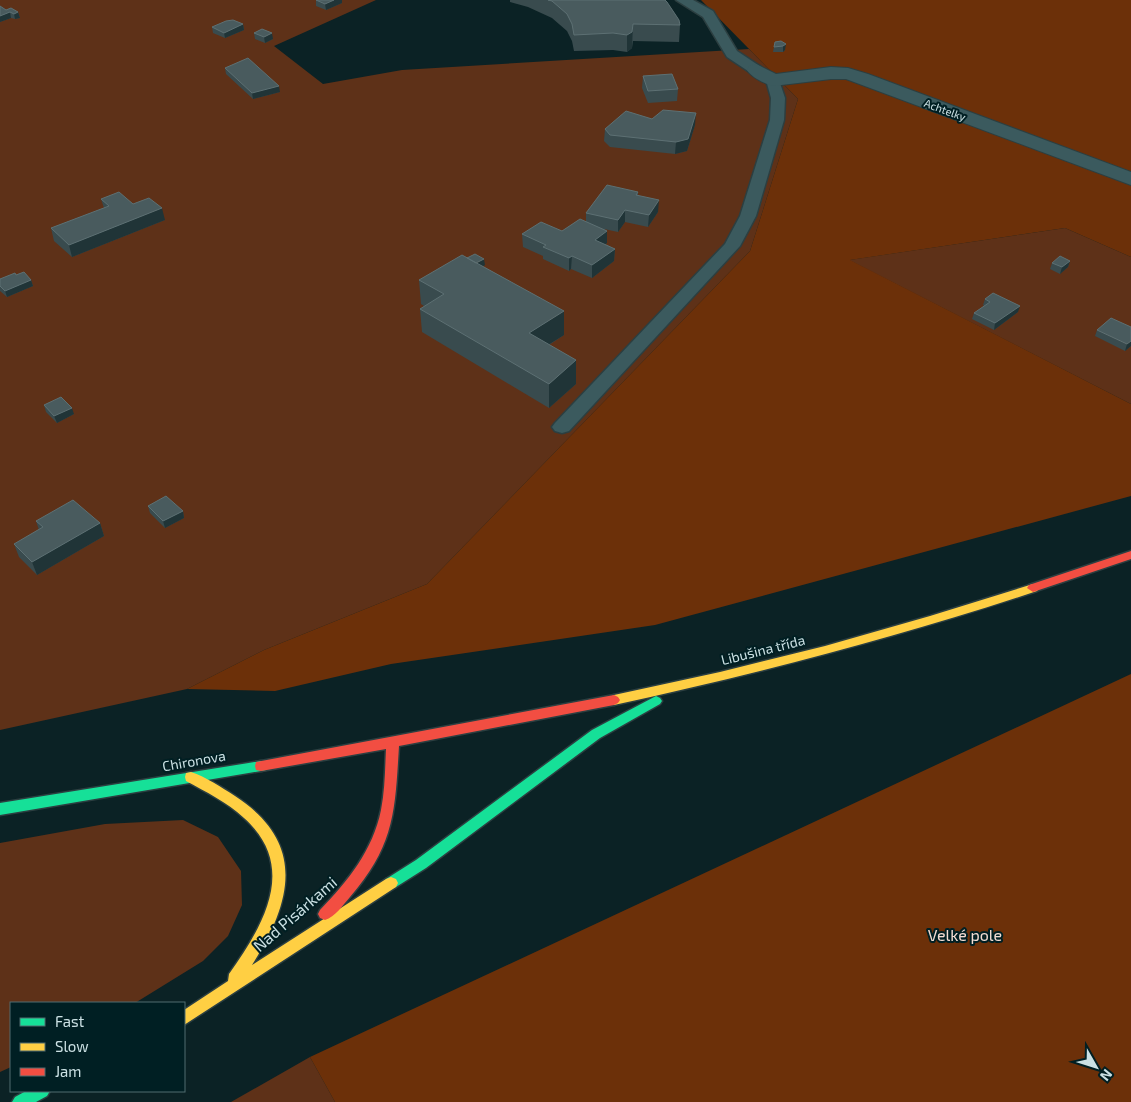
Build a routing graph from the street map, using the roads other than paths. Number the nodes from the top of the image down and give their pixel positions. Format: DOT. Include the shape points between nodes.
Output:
graph roads {
  1 [pos="683,0"];
  2 [pos="756,70"];
  3 [pos="773,80"];
  4 [pos="1131,179"];
  5 [pos="562,427"];
  6 [pos="1131,555"];
  7 [pos="693,683"];
  8 [pos="393,744"];
  9 [pos="191,776"];
  10 [pos="0,809"];
  11 [pos="225,991"];
  12 [pos="185,1017"];
  13 [pos="40,1092"];
  14 [pos="20,1102"];
  1 -- 2 [label="lane" via="708,14 732,54"];
  2 -- 3 [label="street"];
  3 -- 4 [label="street, Achtelky" via="848,74"];
  3 -- 5 [label="lane" via="778,98 776,120 748,216 732,246"];
  6 -- 7 [label="street, Libušina třída" via="913,626"];
  7 -- 8 [label="street, Libušina třída"];
  7 -- 11 [label="street" via="596,734 421,864"];
  8 -- 9 [label="street, Chironova"];
  8 -- 11 [label="street, Nad Pisárkami" via="383,831 361,875 324,915"];
  9 -- 10 [label="street, Chironova"];
  9 -- 11 [label="street" via="232,801 258,823 267,834 280,865 282,882 272,916 250,958"];
  11 -- 12 [label="street, Nad Pisárkami"];
  13 -- 14 [label="street"];
}
